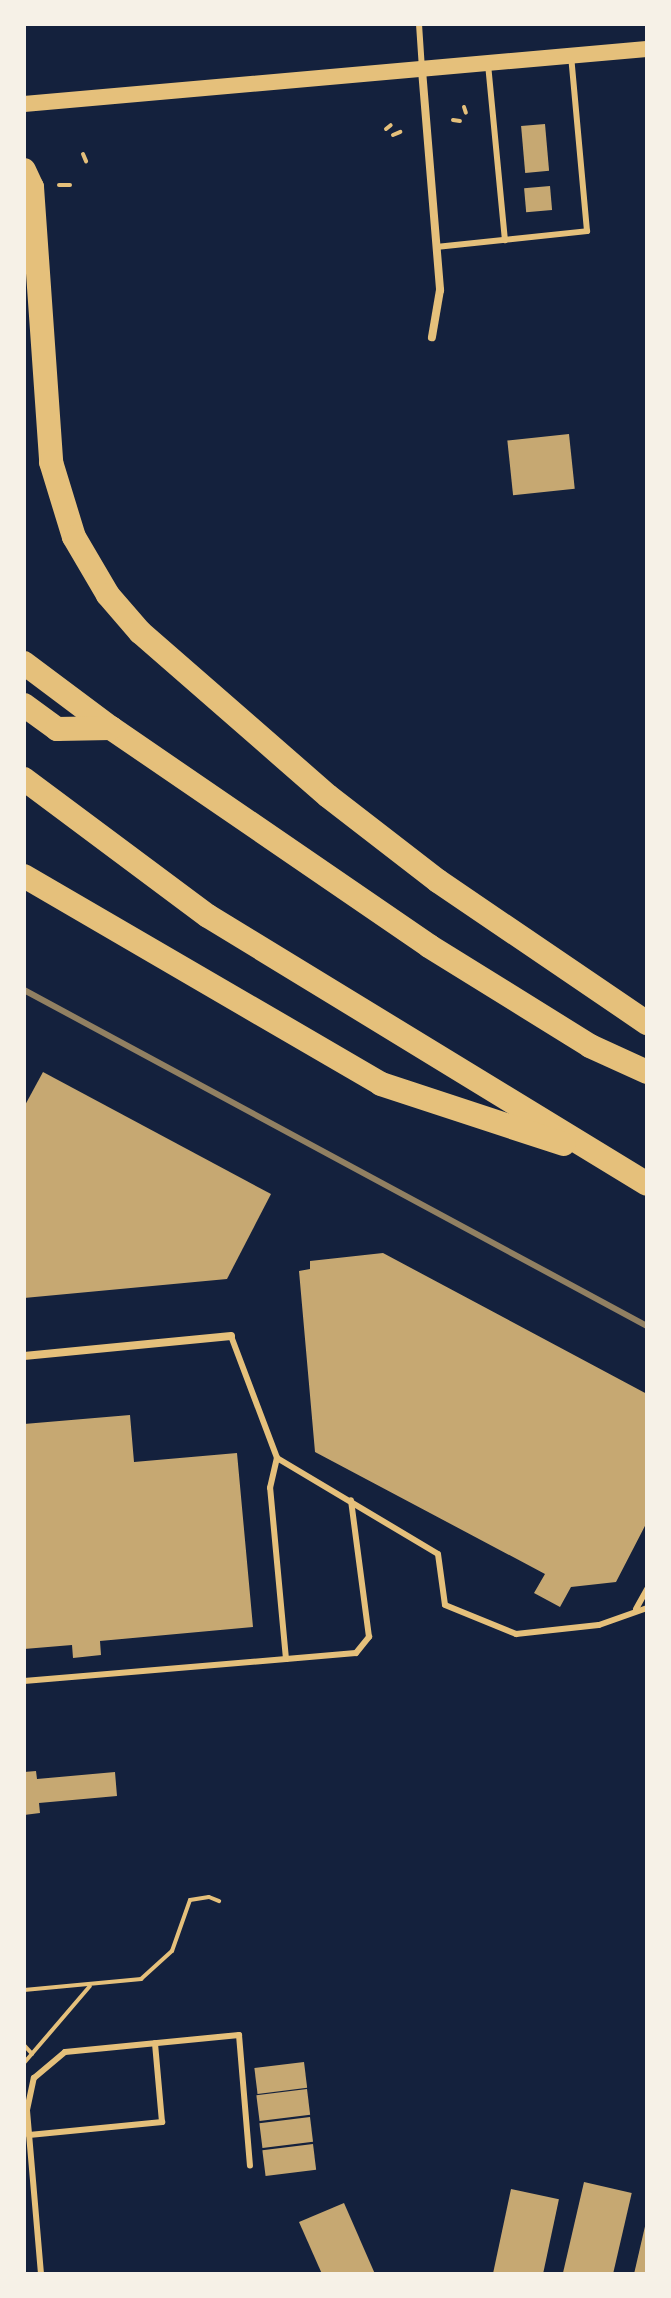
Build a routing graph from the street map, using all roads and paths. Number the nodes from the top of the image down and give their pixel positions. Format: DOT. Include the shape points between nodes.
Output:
graph roads {
  1 [pos="419,24"];
  2 [pos="647,49"];
  3 [pos="571,56"];
  4 [pos="488,63"];
  5 [pos="422,69"];
  6 [pos="24,104"];
  7 [pos="453,120"];
  8 [pos="460,121"];
  9 [pos="391,125"];
  10 [pos="386,129"];
  11 [pos="400,132"];
  12 [pos="393,135"];
  13 [pos="83,154"];
  14 [pos="86,161"];
  15 [pos="24,170"];
  16 [pos="59,185"];
  17 [pos="70,185"];
  18 [pos="505,240"];
  19 [pos="436,247"];
  20 [pos="432,337"];
  21 [pos="24,663"];
  22 [pos="24,705"];
  23 [pos="111,728"];
  24 [pos="24,779"];
  25 [pos="24,876"];
  26 [pos="647,1023"];
  27 [pos="647,1072"];
  28 [pos="603,1157"];
  29 [pos="647,1184"];
  30 [pos="231,1336"];
  31 [pos="24,1356"];
  32 [pos="277,1458"];
  33 [pos="351,1500"];
  34 [pos="647,1589"];
  35 [pos="647,1608"];
  36 [pos="636,1609"];
  37 [pos="286,1659"];
  38 [pos="24,1681"];
  39 [pos="219,1901"];
  40 [pos="90,1986"];
  41 [pos="24,1990"];
  42 [pos="155,2043"];
  43 [pos="24,2045"];
  44 [pos="32,2054"];
  45 [pos="24,2063"];
  46 [pos="29,2135"];
  47 [pos="250,2166"];
  48 [pos="41,2274"];
  1 -- 5 [label="lane"];
  2 -- 3 [label="main road"];
  3 -- 4 [label="main road"];
  3 -- 18 [label="lane" via="587,231"];
  4 -- 5 [label="main road"];
  4 -- 18 [label="lane"];
  5 -- 6 [label="main road"];
  5 -- 19 [label="street"];
  7 -- 8 [label="path"];
  9 -- 10 [label="path"];
  11 -- 12 [label="path"];
  13 -- 14 [label="path"];
  15 -- 26 [label="highway" via="32,187 51,462 74,537 108,595 162,652 328,796 450,890"];
  16 -- 17 [label="path"];
  18 -- 19 [label="lane"];
  19 -- 20 [label="street" via="440,290"];
  21 -- 23 [label="highway"];
  22 -- 23 [label="highway" via="57,729"];
  23 -- 27 [label="highway" via="429,946 590,1046"];
  24 -- 28 [label="highway" via="208,916"];
  25 -- 28 [label="highway" via="381,1084"];
  28 -- 29 [label="highway"];
  30 -- 31 [label="street"];
  30 -- 32 [label="lane"];
  32 -- 33 [label="lane"];
  32 -- 37 [label="lane" via="270,1488"];
  33 -- 36 [label="lane" via="438,1554 445,1605 516,1634 599,1625"];
  33 -- 37 [label="lane" via="369,1637 356,1653"];
  34 -- 36 [label="lane"];
  35 -- 36 [label="lane"];
  37 -- 38 [label="lane"];
  39 -- 40 [label="path" via="190,1900 172,1951 141,1979"];
  40 -- 41 [label="path"];
  40 -- 44 [label="path"];
  42 -- 46 [label="lane" via="65,2052 34,2078 27,2110"];
  42 -- 46 [label="lane" via="162,2122"];
  42 -- 47 [label="lane" via="239,2035"];
  43 -- 44 [label="path"];
  44 -- 45 [label="path"];
  46 -- 48 [label="lane"];
}
